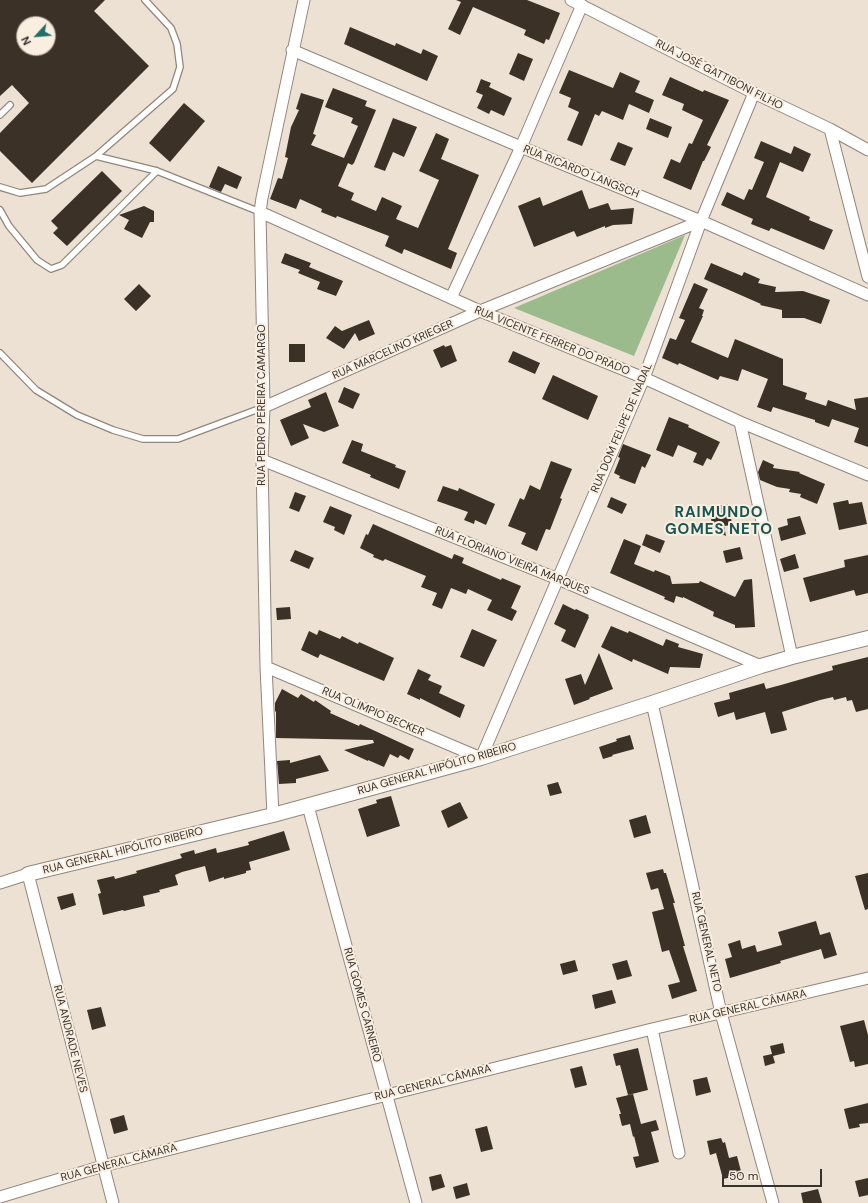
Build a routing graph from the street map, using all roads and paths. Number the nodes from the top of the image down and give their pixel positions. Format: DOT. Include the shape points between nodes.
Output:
graph roads {
  1 [pos="145,0"];
  2 [pos="304,0"];
  3 [pos="571,0"];
  4 [pos="582,5"];
  5 [pos="292,50"];
  6 [pos="754,93"];
  7 [pos="10,105"];
  8 [pos="0,115"];
  9 [pos="830,130"];
  10 [pos="521,147"];
  11 [pos="868,150"];
  12 [pos="96,156"];
  13 [pos="157,171"];
  14 [pos="0,186"];
  15 [pos="0,210"];
  16 [pos="260,212"];
  17 [pos="701,221"];
  18 [pos="868,277"];
  19 [pos="868,295"];
  20 [pos="451,298"];
  21 [pos="480,311"];
  22 [pos="0,353"];
  23 [pos="644,378"];
  24 [pos="264,407"];
  25 [pos="740,422"];
  26 [pos="262,460"];
  27 [pos="868,475"];
  28 [pos="558,579"];
  29 [pos="868,638"];
  30 [pos="792,657"];
  31 [pos="761,666"];
  32 [pos="266,667"];
  33 [pos="652,703"];
  34 [pos="481,758"];
  35 [pos="308,806"];
  36 [pos="273,815"];
  37 [pos="28,874"];
  38 [pos="0,883"];
  39 [pos="868,978"];
  40 [pos="721,1013"];
  41 [pos="652,1029"];
  42 [pos="387,1095"];
  43 [pos="679,1153"];
  44 [pos="103,1166"];
  45 [pos="0,1197"];
  46 [pos="113,1203"];
  47 [pos="416,1203"];
  48 [pos="773,1203"];
  1 -- 12 [label="lane" via="170,28 177,44 180,67 173,89"];
  2 -- 5 [label="street, RUA PEDRO PEREIRA CAMARGO"];
  3 -- 4 [label="street, RUA JOSÉ GATTIBONI FILHO"];
  4 -- 6 [label="street, RUA JOSÉ GATTIBONI FILHO"];
  4 -- 10 [label="street"];
  5 -- 10 [label="street, RUA RICARDO LANGSCH"];
  5 -- 16 [label="street, RUA PEDRO PEREIRA CAMARGO"];
  6 -- 9 [label="street, RUA JOSÉ GATTIBONI FILHO"];
  6 -- 17 [label="street, RUA DOM FELIPE DE NADAL"];
  7 -- 8 [label="lane"];
  9 -- 11 [label="street, RUA JOSÉ GATTIBONI FILHO"];
  9 -- 18 [label="street"];
  10 -- 17 [label="street, RUA RICARDO LANGSCH"];
  10 -- 20 [label="street"];
  12 -- 13 [label="lane"];
  12 -- 14 [label="lane" via="46,189 20,193"];
  13 -- 15 [label="lane" via="62,265 52,269 37,260 9,226"];
  13 -- 16 [label="lane"];
  16 -- 20 [label="street, RUA VICENTE FERRER DO PRADO"];
  16 -- 24 [label="street, RUA PEDRO PEREIRA CAMARGO"];
  17 -- 19 [label="street, RUA RICARDO LANGSCH"];
  17 -- 21 [label="street, RUA MARCELINO KRIEGER"];
  17 -- 23 [label="street, RUA DOM FELIPE DE NADAL"];
  20 -- 21 [label="street, RUA VICENTE FERRER DO PRADO"];
  21 -- 23 [label="street, RUA VICENTE FERRER DO PRADO"];
  21 -- 24 [label="street, RUA MARCELINO KRIEGER"];
  22 -- 24 [label="lane" via="36,390 77,415 143,439 178,440"];
  23 -- 25 [label="street, RUA VICENTE FERRER DO PRADO"];
  23 -- 28 [label="street, RUA DOM FELIPE DE NADAL"];
  24 -- 26 [label="street, RUA PEDRO PEREIRA CAMARGO"];
  25 -- 27 [label="street, RUA VICENTE FERRER DO PRADO"];
  25 -- 30 [label="street"];
  26 -- 28 [label="street, RUA FLORIANO VIEIRA MARQUES"];
  26 -- 32 [label="street, RUA PEDRO PEREIRA CAMARGO"];
  28 -- 31 [label="street, RUA FLORIANO VIEIRA MARQUES"];
  28 -- 34 [label="street, RUA DOM FELIPE DE NADAL"];
  29 -- 30 [label="street, RUA GENERAL HIPÓLITO RIBEIRO"];
  30 -- 31 [label="street, RUA GENERAL HIPÓLITO RIBEIRO"];
  31 -- 33 [label="street, RUA GENERAL HIPÓLITO RIBEIRO"];
  32 -- 34 [label="street, RUA OLIMPIO BECKER"];
  32 -- 36 [label="street, RUA PEDRO PEREIRA CAMARGO"];
  33 -- 34 [label="street, RUA GENERAL HIPÓLITO RIBEIRO"];
  33 -- 40 [label="street, RUA GENERAL NETO"];
  34 -- 35 [label="street, RUA GENERAL HIPÓLITO RIBEIRO"];
  35 -- 36 [label="street, RUA GENERAL HIPÓLITO RIBEIRO"];
  35 -- 42 [label="street, RUA GOMES CARNEIRO"];
  36 -- 37 [label="street, RUA GENERAL HIPÓLITO RIBEIRO"];
  37 -- 38 [label="street, RUA GENERAL HIPÓLITO RIBEIRO"];
  37 -- 44 [label="street, RUA ANDRADE NEVES"];
  39 -- 40 [label="street, RUA GENERAL CÂMARA"];
  40 -- 41 [label="street, RUA GENERAL CÂMARA"];
  40 -- 48 [label="street, RUA GENERAL NETO"];
  41 -- 42 [label="street, RUA GENERAL CÂMARA"];
  41 -- 43 [label="street"];
  42 -- 44 [label="street, RUA GENERAL CÂMARA"];
  42 -- 47 [label="street, RUA GOMES CARNEIRO"];
  44 -- 45 [label="street, RUA GENERAL CÂMARA"];
  44 -- 46 [label="street, RUA ANDRADE NEVES"];
}
